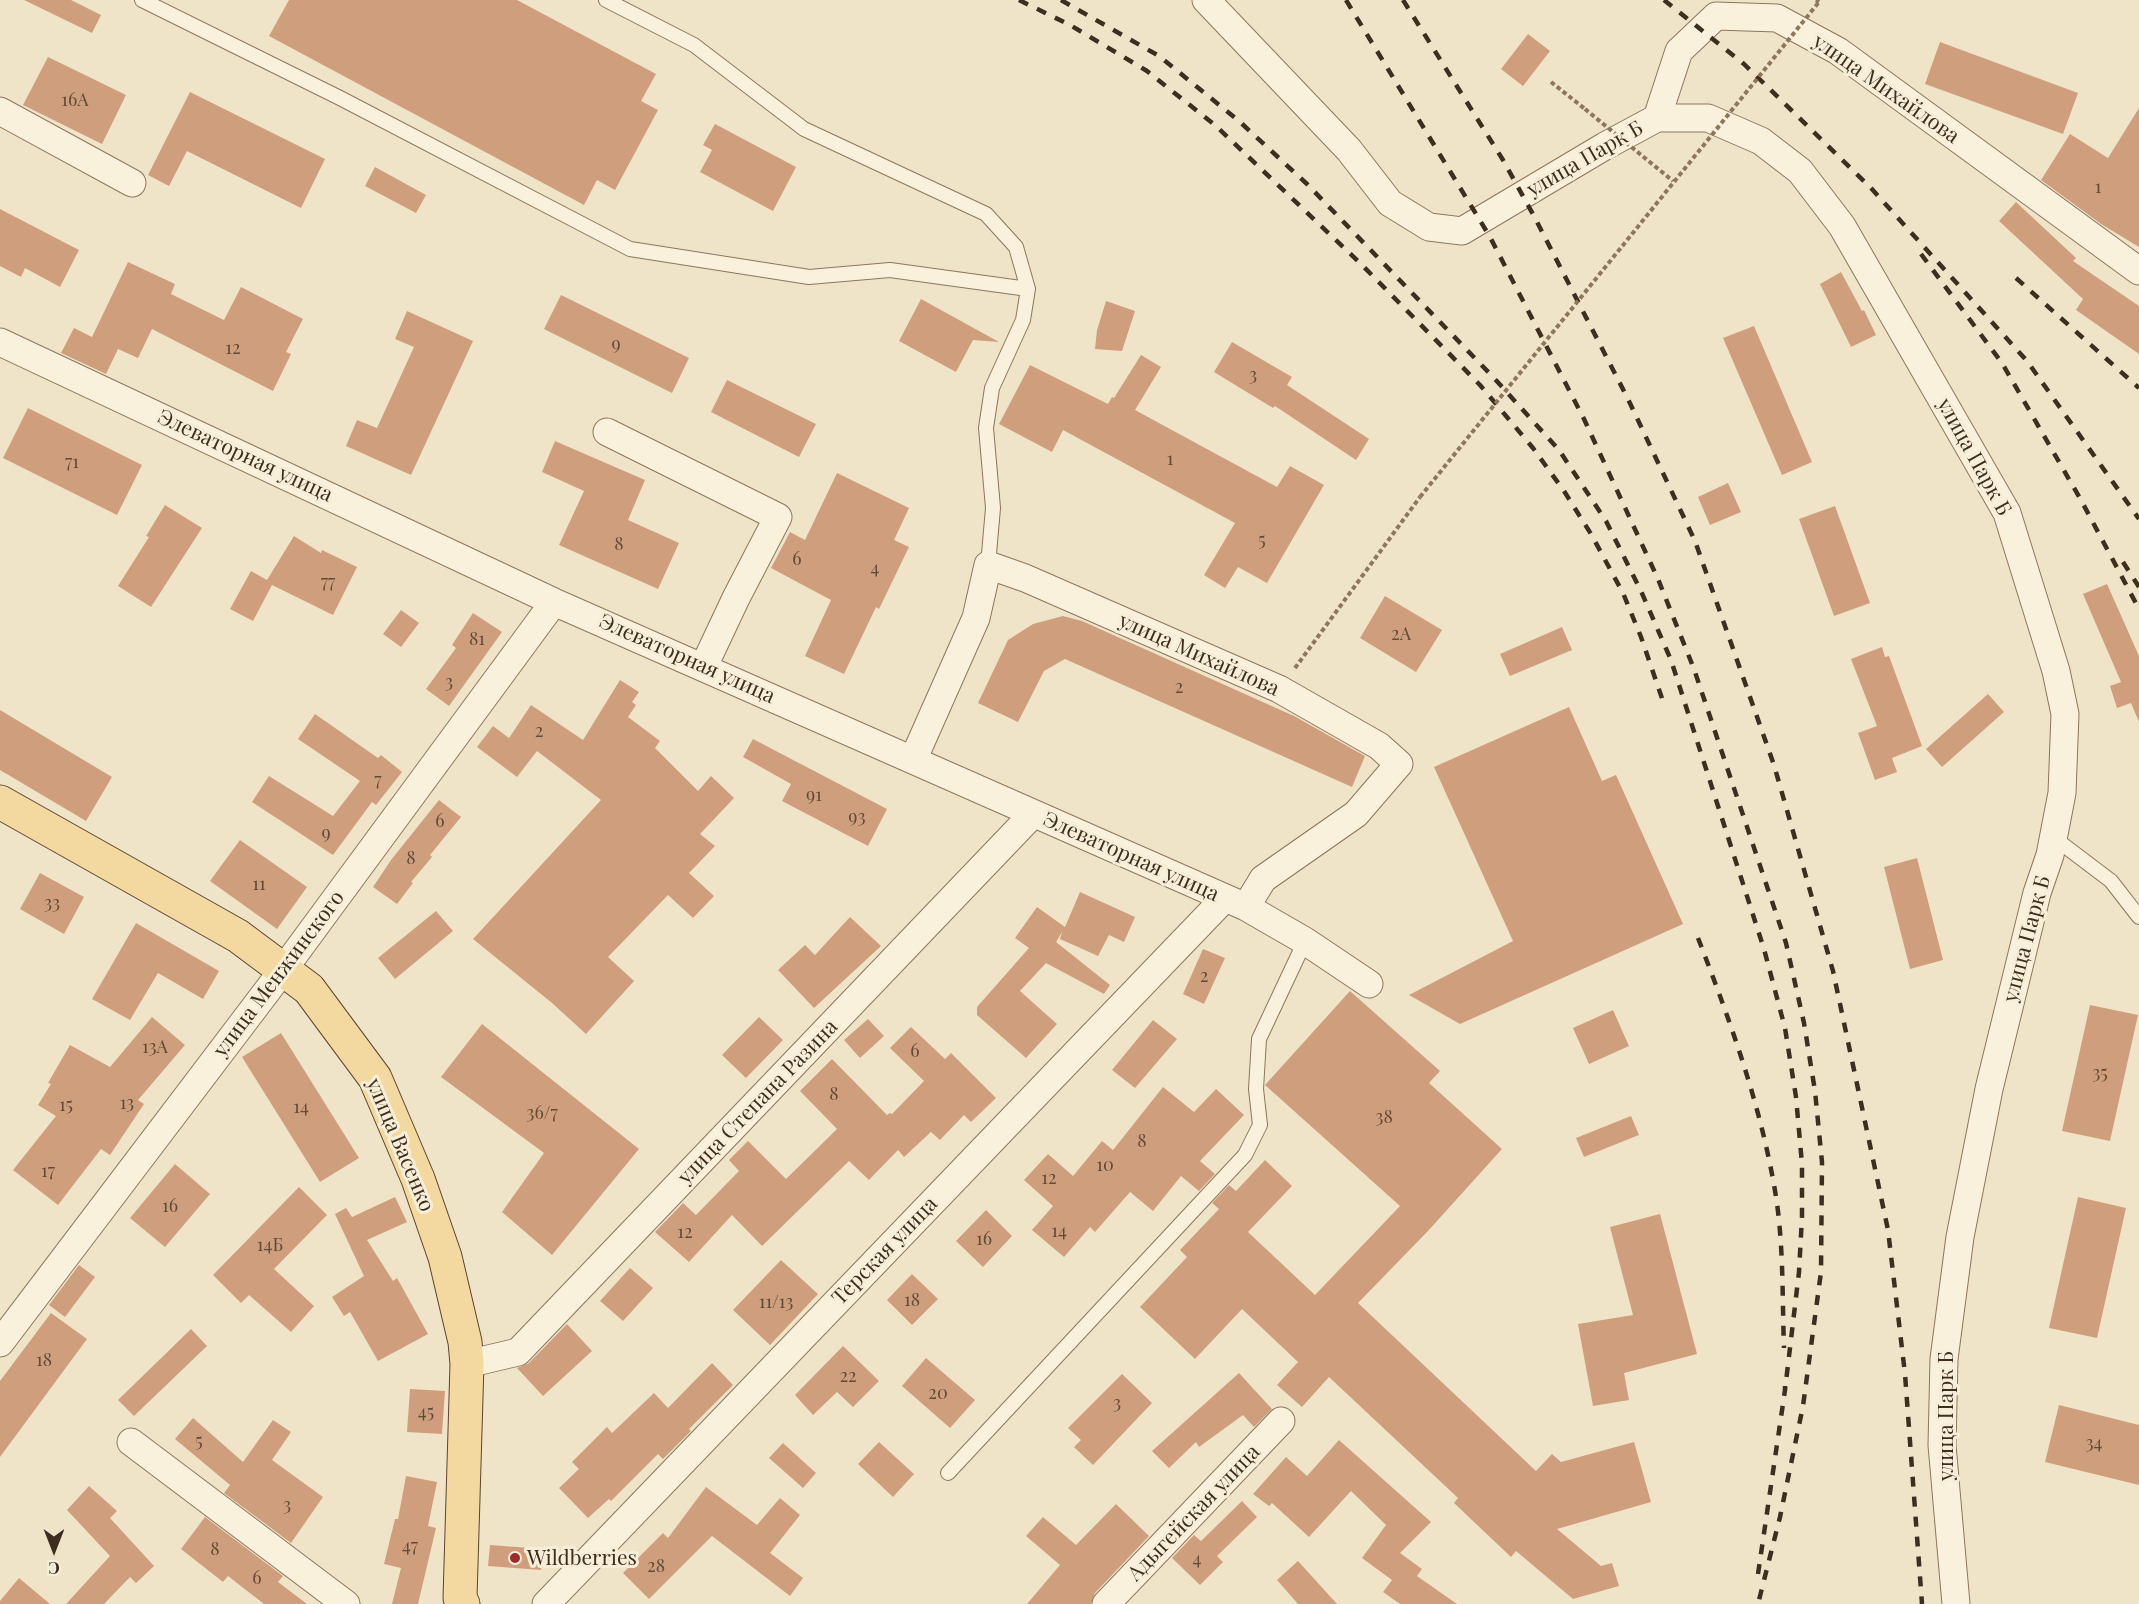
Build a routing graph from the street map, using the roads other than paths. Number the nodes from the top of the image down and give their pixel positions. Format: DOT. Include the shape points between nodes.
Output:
graph roads {
  1 [pos="142,0"];
  2 [pos="606,0"];
  3 [pos="1207,0"];
  4 [pos="0,111"];
  5 [pos="1657,118"];
  6 [pos="132,183"];
  7 [pos="2139,272"];
  8 [pos="1028,289"];
  9 [pos="0,342"];
  10 [pos="607,432"];
  11 [pos="988,565"];
  12 [pos="554,602"];
  13 [pos="704,666"];
  14 [pos="913,760"];
  15 [pos="1399,764"];
  16 [pos="0,802"];
  17 [pos="1033,814"];
  18 [pos="2053,837"];
  19 [pos="1235,902"];
  20 [pos="2139,917"];
  21 [pos="1305,941"];
  22 [pos="283,970"];
  23 [pos="1369,984"];
  24 [pos="0,1343"];
  25 [pos="467,1364"];
  26 [pos="1281,1421"];
  27 [pos="131,1442"];
  28 [pos="948,1473"];
  29 [pos="346,1604"];
  30 [pos="463,1604"];
  31 [pos="546,1604"];
  32 [pos="1106,1604"];
  33 [pos="1956,1604"];
  1 -- 8 [label="lane" via="630,249 809,277 890,270"];
  2 -- 8 [label="lane" via="694,45 804,129 986,214 1016,247"];
  3 -- 5 [label="street, улица Парк Б" via="1348,150 1390,203 1429,227 1462,231"];
  4 -- 6 [label="street"];
  5 -- 7 [label="street, улица Михайлова" via="1679,51 1716,16 1777,18 1838,51"];
  5 -- 18 [label="street, улица Парк Б" via="1708,118 1761,141 1800,171 1842,226 2007,513 2056,671 2065,714 2062,793"];
  8 -- 11 [label="lane" via="1023,320 992,388 986,428 993,508"];
  9 -- 12 [label="street, Элеваторная улица"];
  10 -- 13 [label="street" via="778,517"];
  11 -- 14 [label="street" via="976,618"];
  11 -- 15 [label="street, улица Михайлова" via="1280,689 1378,746"];
  12 -- 13 [label="street, Элеваторная улица"];
  12 -- 22 [label="street, улица Менжинского"];
  13 -- 14 [label="street, Элеваторная улица"];
  14 -- 17 [label="street, Элеваторная улица"];
  15 -- 19 [label="street, Терская улица" via="1356,814"];
  16 -- 22 [label="main road, улица Васенко" via="238,936"];
  17 -- 19 [label="street, Элеваторная улица"];
  17 -- 25 [label="street, улица Степана Разина" via="518,1352"];
  18 -- 20 [label="lane" via="2111,881"];
  18 -- 33 [label="street, улица Парк Б" via="1989,1089 1960,1237 1944,1359 1942,1445"];
  19 -- 21 [label="street, Элеваторная улица"];
  19 -- 31 [label="street, Терская улица"];
  21 -- 23 [label="street, Элеваторная улица"];
  21 -- 28 [label="lane" via="1259,1039 1256,1089 1260,1125 1245,1155"];
  22 -- 24 [label="street, улица Менжинского"];
  22 -- 25 [label="main road, улица Васенко" via="309,989 375,1078 418,1179 445,1257"];
  25 -- 30 [label="main road, улица Васенко" via="460,1598"];
  26 -- 32 [label="street, Адыгейская улица"];
  27 -- 29 [label="street"];
}
